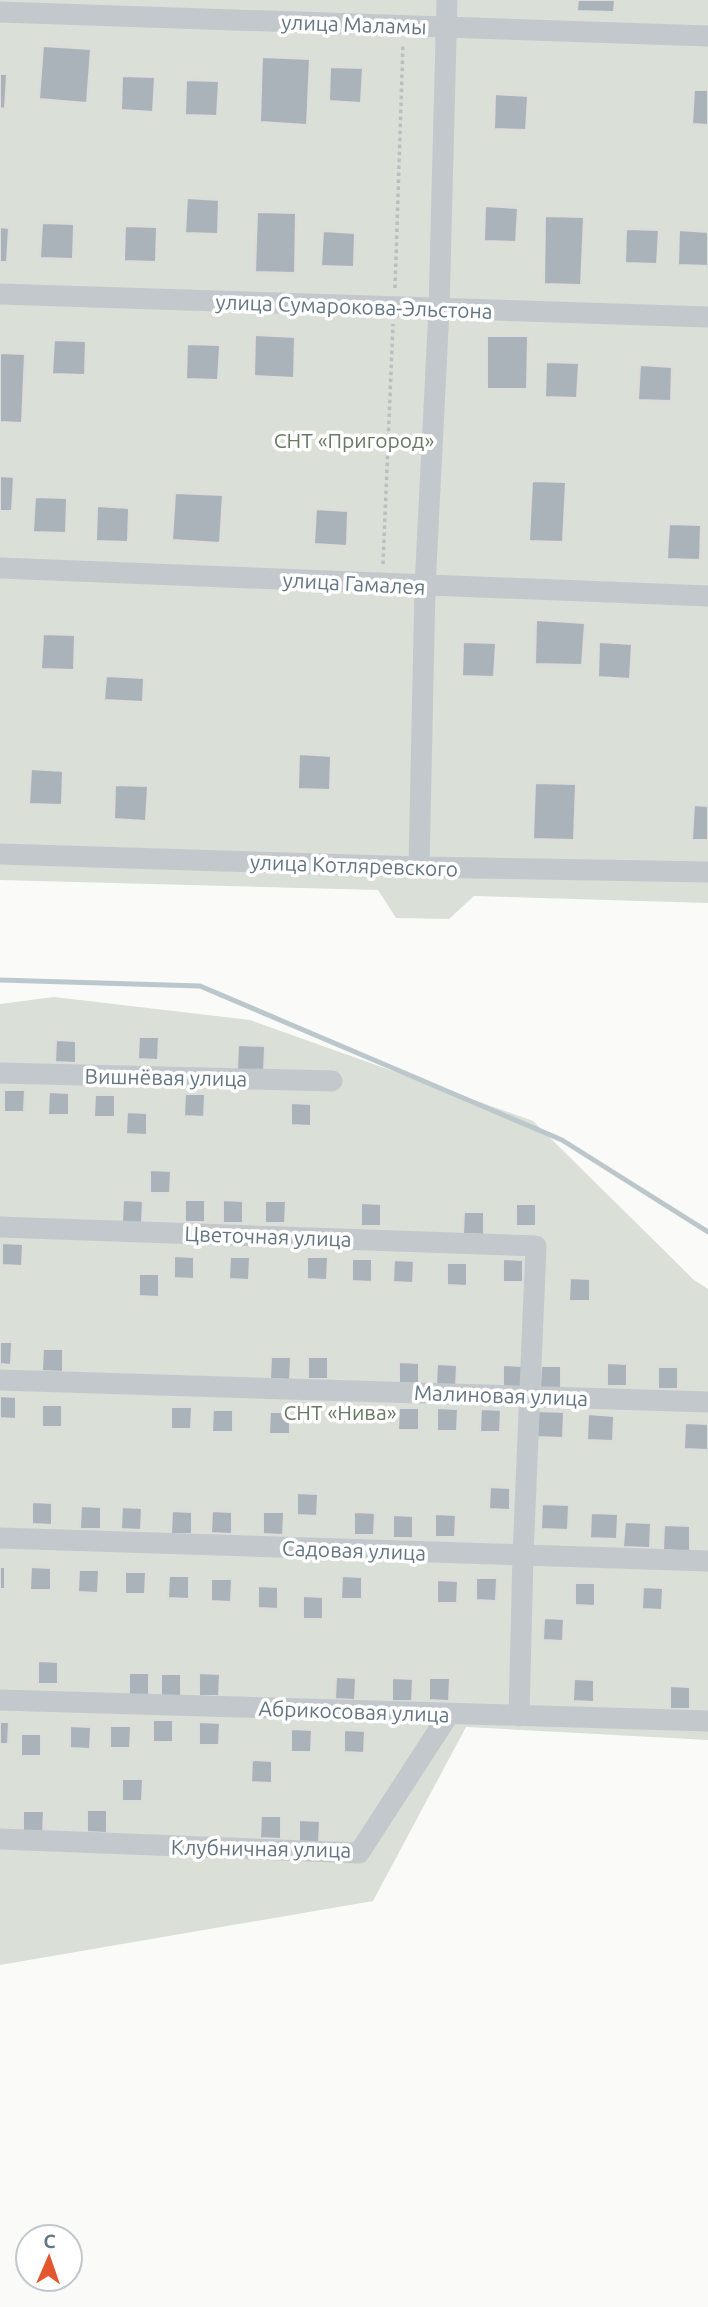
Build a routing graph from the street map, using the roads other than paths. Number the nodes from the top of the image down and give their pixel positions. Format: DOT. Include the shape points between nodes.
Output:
graph roads {
  1 [pos="447,0"];
  2 [pos="0,12"];
  3 [pos="446,27"];
  4 [pos="708,36"];
  5 [pos="0,294"];
  6 [pos="439,309"];
  7 [pos="708,317"];
  8 [pos="0,568"];
  9 [pos="425,587"];
  10 [pos="708,596"];
  11 [pos="0,853"];
  12 [pos="419,867"];
  13 [pos="708,873"];
  14 [pos="0,1073"];
  15 [pos="332,1081"];
  16 [pos="0,1227"];
  17 [pos="0,1380"];
  18 [pos="531,1396"];
  19 [pos="708,1402"];
  20 [pos="0,1538"];
  21 [pos="523,1556"];
  22 [pos="708,1561"];
  23 [pos="0,1700"];
  24 [pos="449,1714"];
  25 [pos="519,1716"];
  26 [pos="708,1721"];
  27 [pos="0,1839"];
  1 -- 3 [label="street"];
  2 -- 3 [label="street, улица Маламы"];
  3 -- 4 [label="street, улица Маламы"];
  3 -- 6 [label="street"];
  5 -- 6 [label="street, улица Сумарокова-Эльстона"];
  6 -- 7 [label="street, улица Сумарокова-Эльстона"];
  6 -- 9 [label="street"];
  8 -- 9 [label="street, улица Гамалея"];
  9 -- 10 [label="street, улица Гамалея"];
  9 -- 12 [label="street"];
  11 -- 12 [label="street, улица Котляревского"];
  12 -- 13 [label="street, улица Котляревского"];
  14 -- 15 [label="street, Вишнёвая улица"];
  16 -- 18 [label="street, Цветочная улица" via="536,1246"];
  17 -- 18 [label="street, Малиновая улица"];
  18 -- 19 [label="street, Малиновая улица"];
  18 -- 21 [label="street"];
  20 -- 21 [label="street, Садовая улица"];
  21 -- 22 [label="street, Садовая улица"];
  21 -- 25 [label="street"];
  23 -- 24 [label="street, Абрикосовая улица"];
  24 -- 25 [label="street, Абрикосовая улица"];
  24 -- 27 [label="street, Клубничная улица" via="359,1853"];
  25 -- 26 [label="street, Абрикосовая улица"];
}
